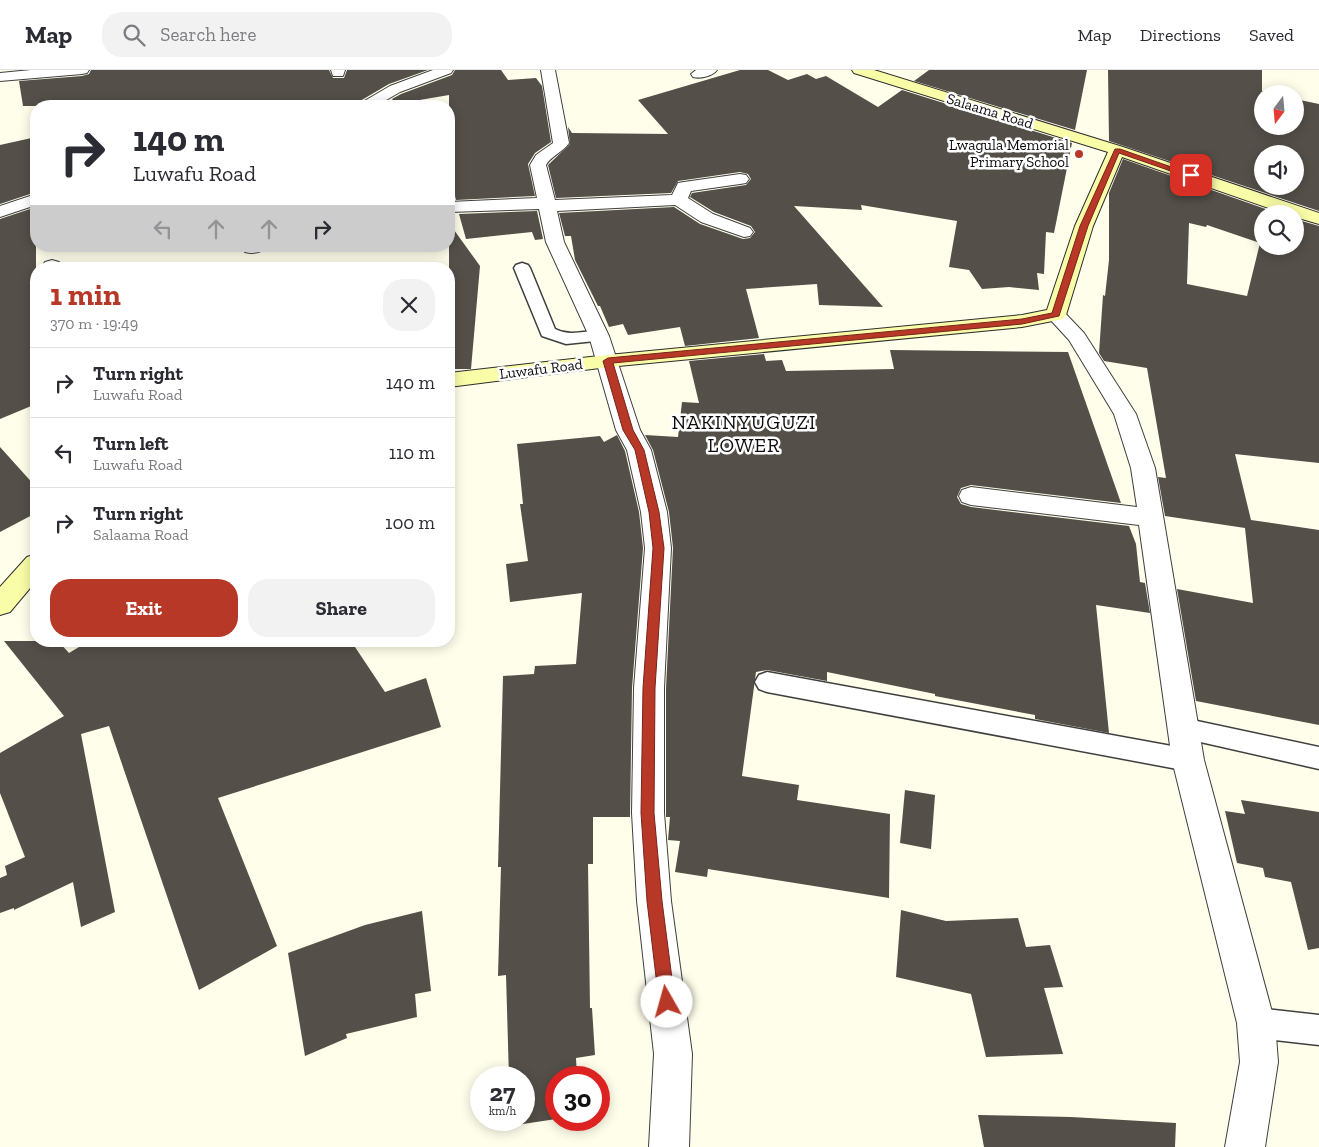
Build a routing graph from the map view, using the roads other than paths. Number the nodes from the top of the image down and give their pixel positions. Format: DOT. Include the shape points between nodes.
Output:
graph roads {
  1 [pos="82,70"];
  2 [pos="446,70"];
  3 [pos="548,70"];
  4 [pos="859,70"];
  5 [pos="0,77"];
  6 [pos="377,100"];
  7 [pos="1117,150"];
  8 [pos="740,179"];
  9 [pos="678,200"];
  10 [pos="30,201"];
  11 [pos="547,205"];
  12 [pos="455,207"];
  13 [pos="0,212"];
  14 [pos="1319,219"];
  15 [pos="744,232"];
  16 [pos="522,268"];
  17 [pos="1056,314"];
  18 [pos="603,349"];
  19 [pos="455,379"];
  20 [pos="971,496"];
  21 [pos="1151,518"];
  22 [pos="30,571"];
  23 [pos="0,605"];
  24 [pos="767,682"];
  25 [pos="1183,729"];
  26 [pos="1319,758"];
  27 [pos="1188,760"];
  28 [pos="1256,1023"];
  29 [pos="1319,1030"];
  30 [pos="669,1147"];
  31 [pos="1245,1147"];
  1 -- 5 [label="street"];
  2 -- 6 [label="street"];
  3 -- 11 [label="street" via="561,143 558,149 541,158 538,165"];
  4 -- 7 [label="street, Salaama Road"];
  7 -- 14 [label="street, Salaama Road"];
  7 -- 17 [label="street" via="1084,226"];
  8 -- 9 [label="street" via="684,188"];
  9 -- 11 [label="street"];
  9 -- 15 [label="street" via="707,218"];
  10 -- 13 [label="street"];
  11 -- 12 [label="street"];
  11 -- 18 [label="street" via="555,242"];
  16 -- 18 [label="lane" via="548,332"];
  17 -- 18 [label="street, Luwafu Road" via="1022,321"];
  17 -- 21 [label="street" via="1077,337 1125,414 1143,468"];
  18 -- 19 [label="street, Luwafu Road"];
  18 -- 30 [label="street" via="628,430 640,450 654,512 658,548 649,688 648,813 654,901 673,1054"];
  20 -- 21 [label="street"];
  21 -- 25 [label="street"];
  22 -- 23 [label="street"];
  24 -- 27 [label="lane"];
  25 -- 26 [label="lane"];
  25 -- 27 [label="street"];
  27 -- 28 [label="street"];
  28 -- 29 [label="lane"];
  28 -- 31 [label="street" via="1259,1062"];
}
